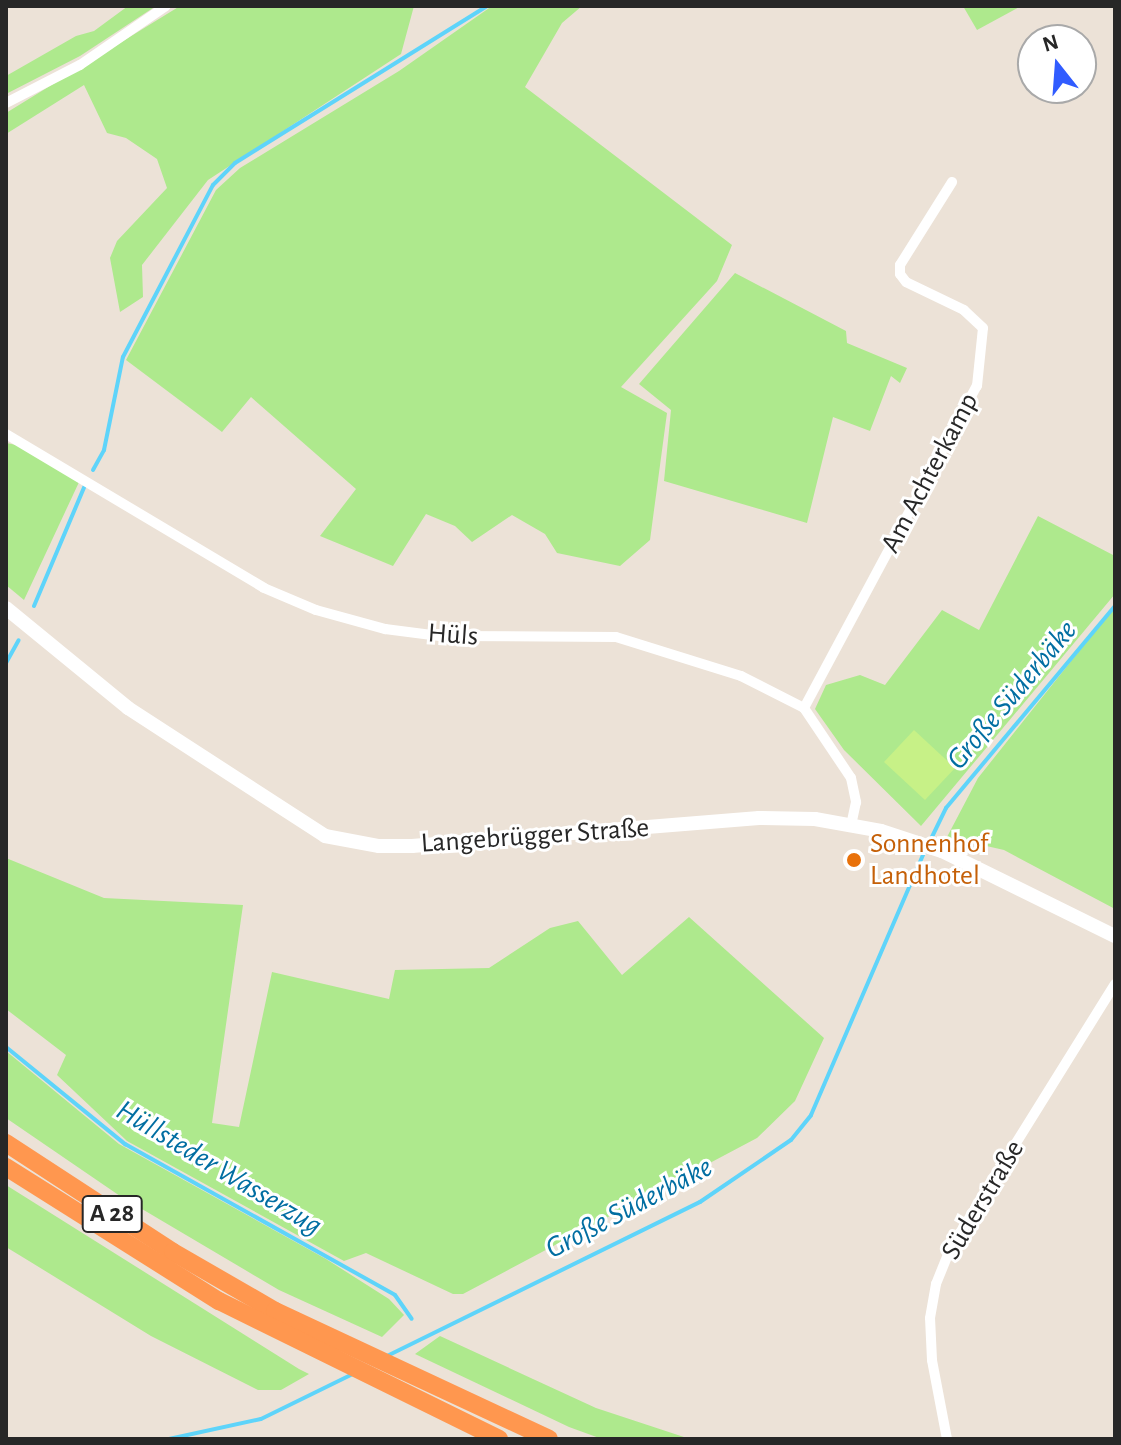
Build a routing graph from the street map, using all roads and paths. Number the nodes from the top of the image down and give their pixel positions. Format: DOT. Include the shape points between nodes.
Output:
graph roads {
  1 [pos="166,6"];
  2 [pos="6,103"];
  3 [pos="952,182"];
  4 [pos="6,434"];
  5 [pos="6,608"];
  6 [pos="804,708"];
  7 [pos="851,825"];
  8 [pos="1115,936"];
  9 [pos="1115,984"];
  10 [pos="6,1143"];
  11 [pos="6,1167"];
  12 [pos="319,1344"];
  13 [pos="499,1439"];
  14 [pos="549,1439"];
  15 [pos="947,1439"];
  1 -- 2 [label="street" via="80,65"];
  3 -- 6 [label="street, Am Achterkamp" via="900,265 900,274 964,310 983,328 977,386"];
  4 -- 6 [label="street, Hüls" via="264,588 316,610 385,629 440,636 631,639 709,663"];
  5 -- 7 [label="street, Langebrügger Straße" via="83,675 185,749 305,827 351,843 412,846 759,818"];
  6 -- 7 [label="street" via="851,778 856,791"];
  7 -- 8 [label="street, Langebrügger Straße" via="942,851"];
  9 -- 15 [label="street, Süderstraße" via="950,1249 936,1284 930,1318 932,1360"];
  10 -- 12 [label="highway, A 28"];
  11 -- 12 [label="highway, A 28" via="123,1244"];
  12 -- 13 [label="highway, A 28" via="399,1394"];
  12 -- 14 [label="highway, A 28"];
}
